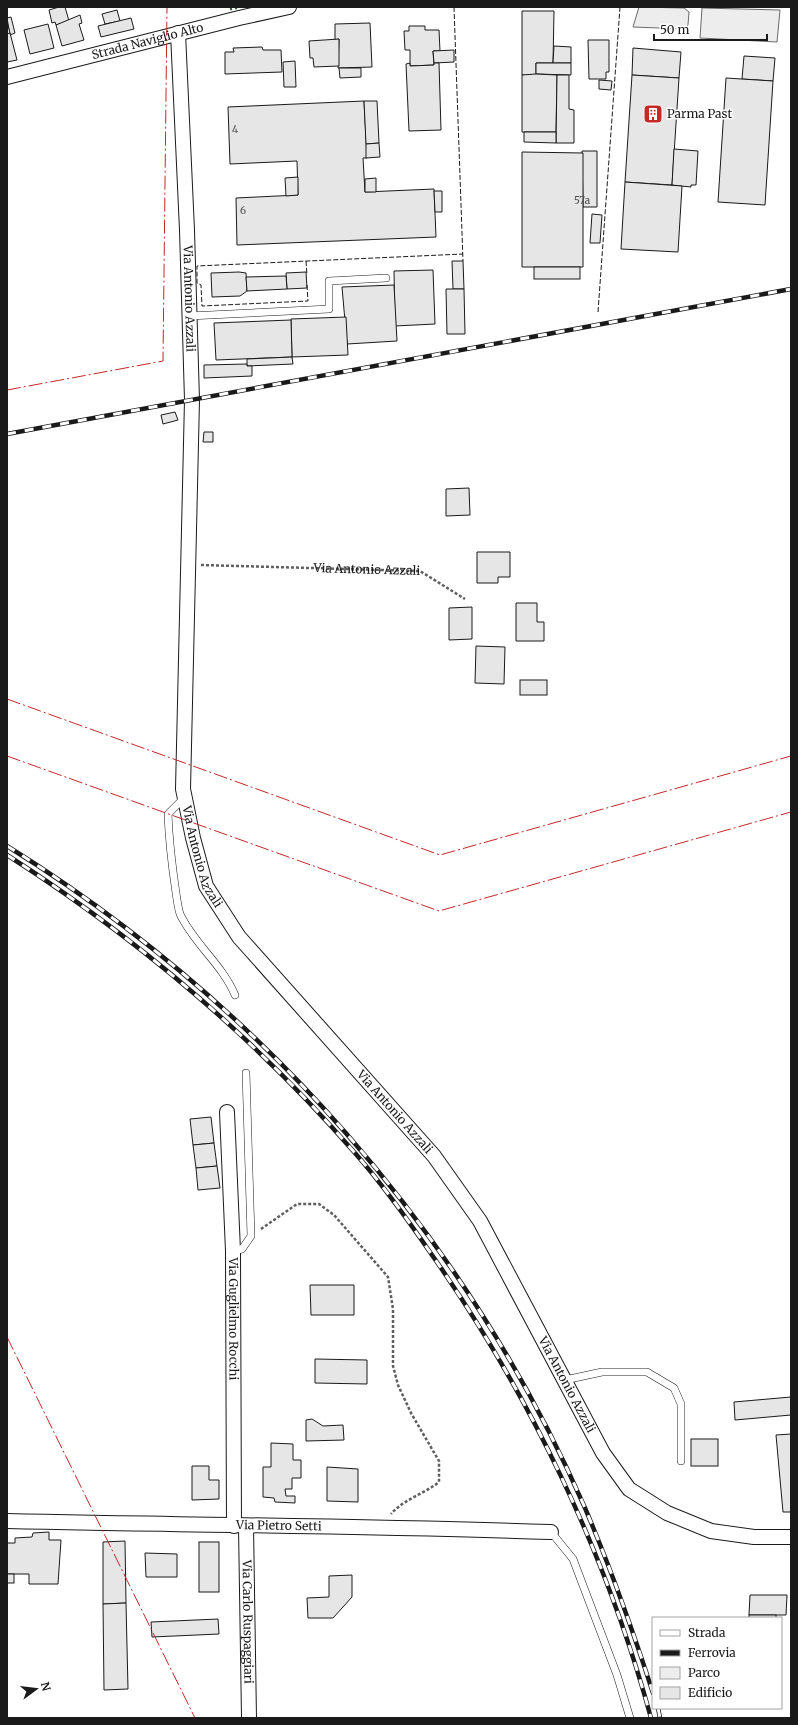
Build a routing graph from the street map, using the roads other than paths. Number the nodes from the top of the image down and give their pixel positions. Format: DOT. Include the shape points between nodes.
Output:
graph roads {
  1 [pos="289,7"];
  2 [pos="178,33"];
  3 [pos="7,76"];
  4 [pos="386,278"];
  5 [pos="189,316"];
  6 [pos="185,797"];
  7 [pos="235,995"];
  8 [pos="246,1073"];
  9 [pos="227,1112"];
  10 [pos="233,1251"];
  11 [pos="565,1380"];
  12 [pos="681,1461"];
  13 [pos="7,1521"];
  14 [pos="240,1526"];
  15 [pos="551,1532"];
  16 [pos="791,1537"];
  17 [pos="249,1718"];
  18 [pos="630,1718"];
  1 -- 2 [label="street, Strada Naviglio Alto"];
  2 -- 3 [label="street, Strada Naviglio Alto"];
  2 -- 5 [label="street, Via Antonio Azzali"];
  4 -- 5 [label="lane" via="328,280 329,309"];
  5 -- 6 [label="street, Via Antonio Azzali" via="192,400 183,789"];
  6 -- 7 [label="lane" via="168,814 170,858 180,913 196,940 216,962"];
  6 -- 11 [label="street, Via Antonio Azzali" via="206,886 239,937 434,1156 480,1221"];
  8 -- 10 [label="lane" via="251,1236 242,1249"];
  9 -- 10 [label="street, Via Guglielmo Rocchi"];
  10 -- 14 [label="street, Via Guglielmo Rocchi"];
  11 -- 12 [label="lane" via="602,1372 647,1372 674,1388 681,1404"];
  11 -- 16 [label="street, Via Antonio Azzali" via="603,1452 629,1488 667,1513 711,1532 754,1537"];
  13 -- 14 [label="street, Via Pietro Setti"];
  14 -- 15 [label="street, Via Pietro Setti" via="382,1526"];
  14 -- 17 [label="street, Via Carlo Ruspaggiari"];
  15 -- 18 [label="lane" via="573,1559 617,1675"];
}
